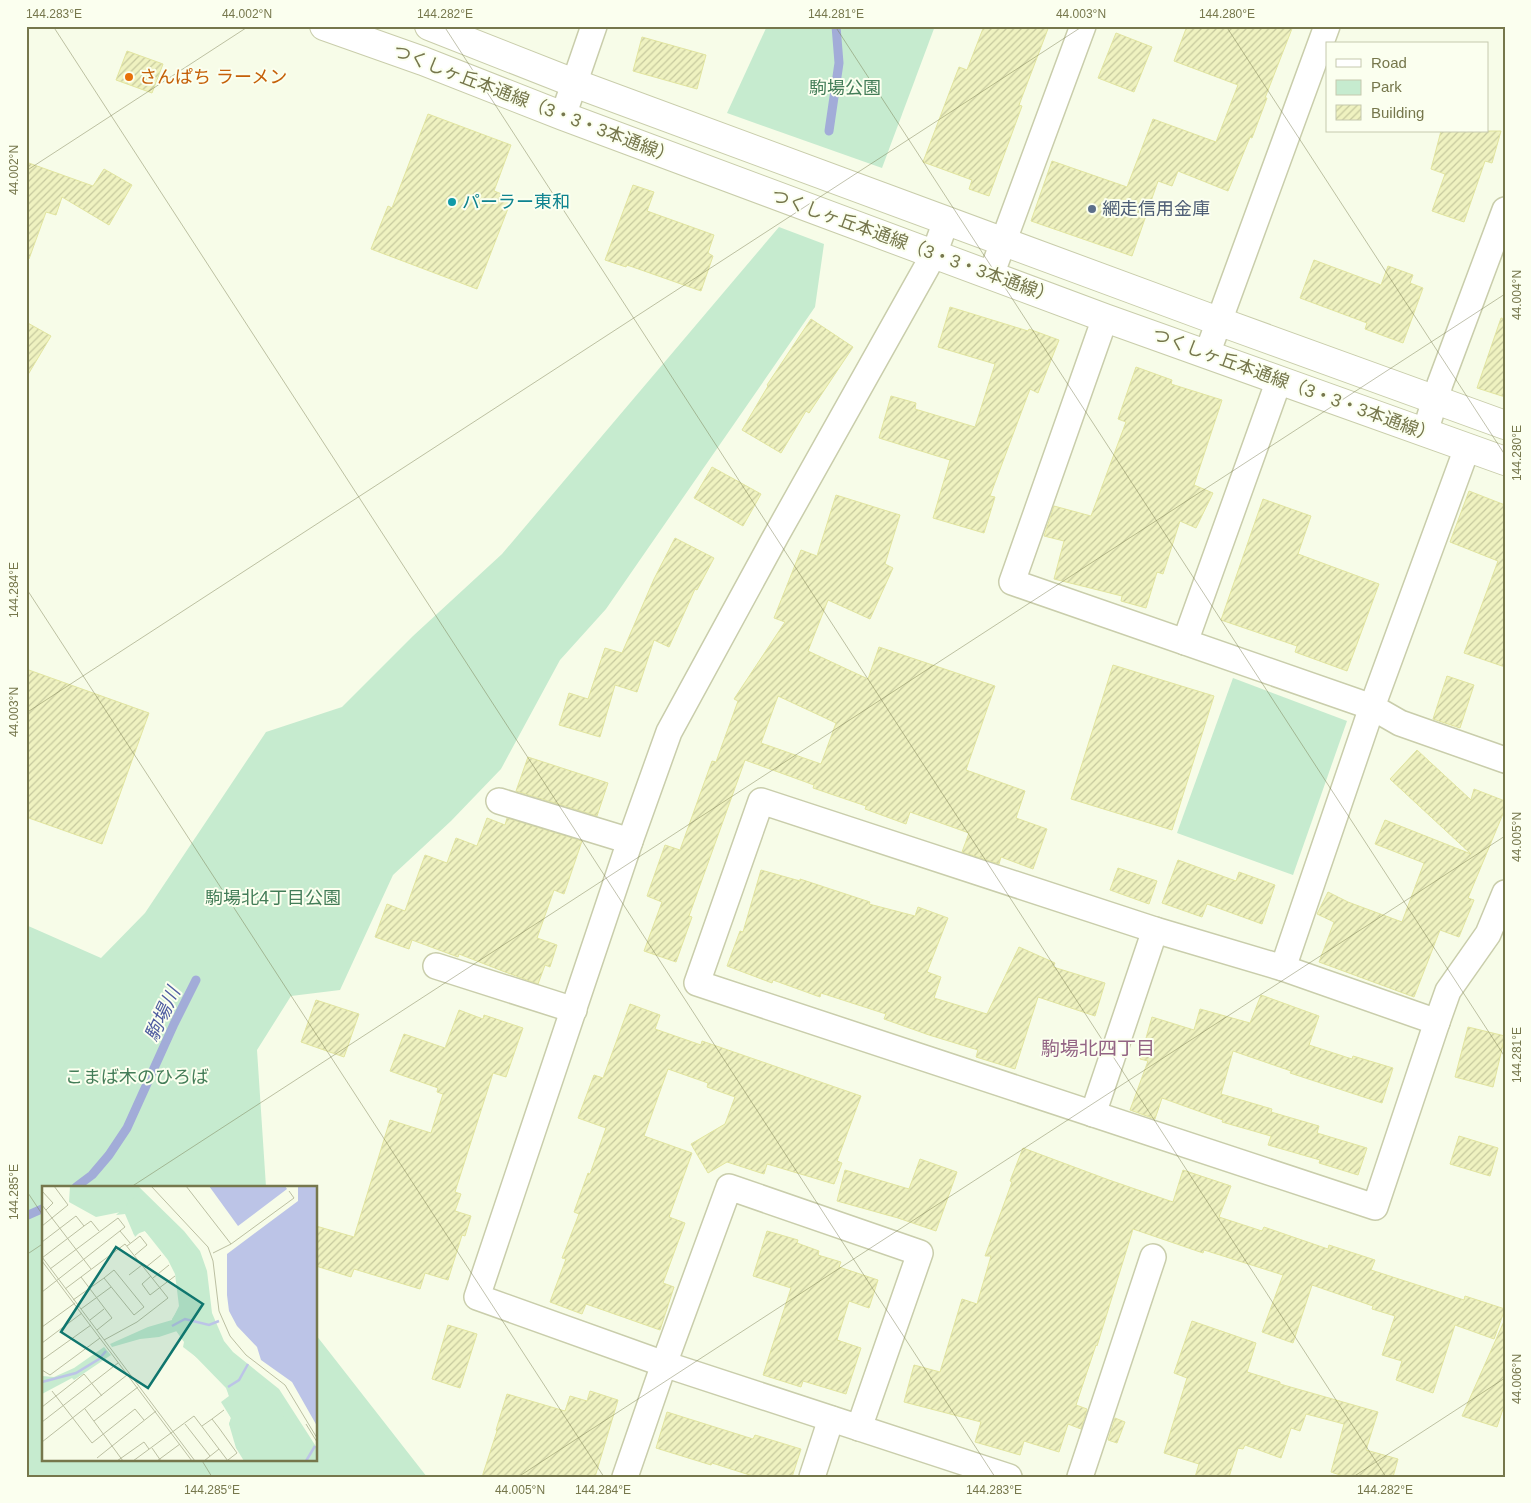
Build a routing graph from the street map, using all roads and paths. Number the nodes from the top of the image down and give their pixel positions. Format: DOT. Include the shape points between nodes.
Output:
graph roads {
  1 [pos="428,26"];
  2 [pos="594,26"];
  3 [pos="1083,26"];
  4 [pos="1327,26"];
  5 [pos="339,29"];
  6 [pos="574,83"];
  7 [pos="563,116"];
  8 [pos="1505,210"];
  9 [pos="946,221"];
  10 [pos="1003,242"];
  11 [pos="934,254"];
  12 [pos="991,274"];
  13 [pos="1105,318"];
  14 [pos="1218,321"];
  15 [pos="1206,354"];
  16 [pos="1279,380"];
  17 [pos="1435,399"];
  18 [pos="1505,424"];
  19 [pos="1424,432"];
  20 [pos="1467,448"];
  21 [pos="1505,461"];
  22 [pos="1185,642"];
  23 [pos="1372,707"];
  24 [pos="1505,760"];
  25 [pos="499,801"];
  26 [pos="630,841"];
  27 [pos="1505,893"];
  28 [pos="1155,930"];
  29 [pos="436,966"];
  30 [pos="1283,968"];
  31 [pos="574,1010"];
  32 [pos="1437,1022"];
  33 [pos="1093,1114"];
  34 [pos="1154,1257"];
  35 [pos="664,1364"];
  36 [pos="831,1419"];
  37 [pos="859,1428"];
  38 [pos="625,1477"];
  39 [pos="812,1477"];
  40 [pos="1009,1477"];
  41 [pos="1080,1477"];
  1 -- 6 [label="street, つくしヶ丘本通線（3・3・3本通線）"];
  2 -- 6 [label="street"];
  3 -- 10 [label="street"];
  4 -- 14 [label="street"];
  5 -- 7 [label="street, つくしヶ丘本通線（3・3・3本通線）"];
  6 -- 7 [label="street"];
  6 -- 9 [label="street, つくしヶ丘本通線（3・3・3本通線）"];
  7 -- 11 [label="street, つくしヶ丘本通線（3・3・3本通線）"];
  8 -- 17 [label="street"];
  9 -- 10 [label="street, つくしヶ丘本通線（3・3・3本通線）"];
  9 -- 11 [label="street"];
  10 -- 12 [label="street"];
  10 -- 14 [label="street, つくしヶ丘本通線（3・3・3本通線）"];
  11 -- 12 [label="street, つくしヶ丘本通線（3・3・3本通線）"];
  11 -- 26 [label="street" via="669,732"];
  12 -- 13 [label="street, つくしヶ丘本通線（3・3・3本通線）"];
  13 -- 15 [label="street, つくしヶ丘本通線（3・3・3本通線）"];
  13 -- 22 [label="street" via="1012,582"];
  14 -- 15 [label="street"];
  14 -- 17 [label="street, つくしヶ丘本通線（3・3・3本通線）"];
  15 -- 16 [label="street, つくしヶ丘本通線（3・3・3本通線）"];
  16 -- 19 [label="street, つくしヶ丘本通線（3・3・3本通線）"];
  16 -- 22 [label="street"];
  17 -- 18 [label="street, つくしヶ丘本通線（3・3・3本通線）"];
  17 -- 19 [label="street"];
  19 -- 20 [label="street, つくしヶ丘本通線（3・3・3本通線）"];
  20 -- 21 [label="street, つくしヶ丘本通線（3・3・3本通線）"];
  20 -- 23 [label="street"];
  22 -- 23 [label="street"];
  23 -- 24 [label="street" via="1400,723"];
  23 -- 30 [label="street"];
  25 -- 26 [label="street"];
  26 -- 31 [label="street"];
  27 -- 32 [label="street" via="1488,934 1448,991"];
  28 -- 30 [label="street"];
  28 -- 33 [label="street"];
  28 -- 33 [label="street" via="761,801 697,983"];
  29 -- 31 [label="street"];
  30 -- 32 [label="street"];
  31 -- 35 [label="street" via="477,1297"];
  32 -- 33 [label="street" via="1375,1208"];
  34 -- 41 [label="street"];
  35 -- 36 [label="street"];
  35 -- 37 [label="street" via="729,1187 920,1253"];
  35 -- 38 [label="street"];
  36 -- 37 [label="street"];
  36 -- 39 [label="street"];
  37 -- 40 [label="street"];
}
